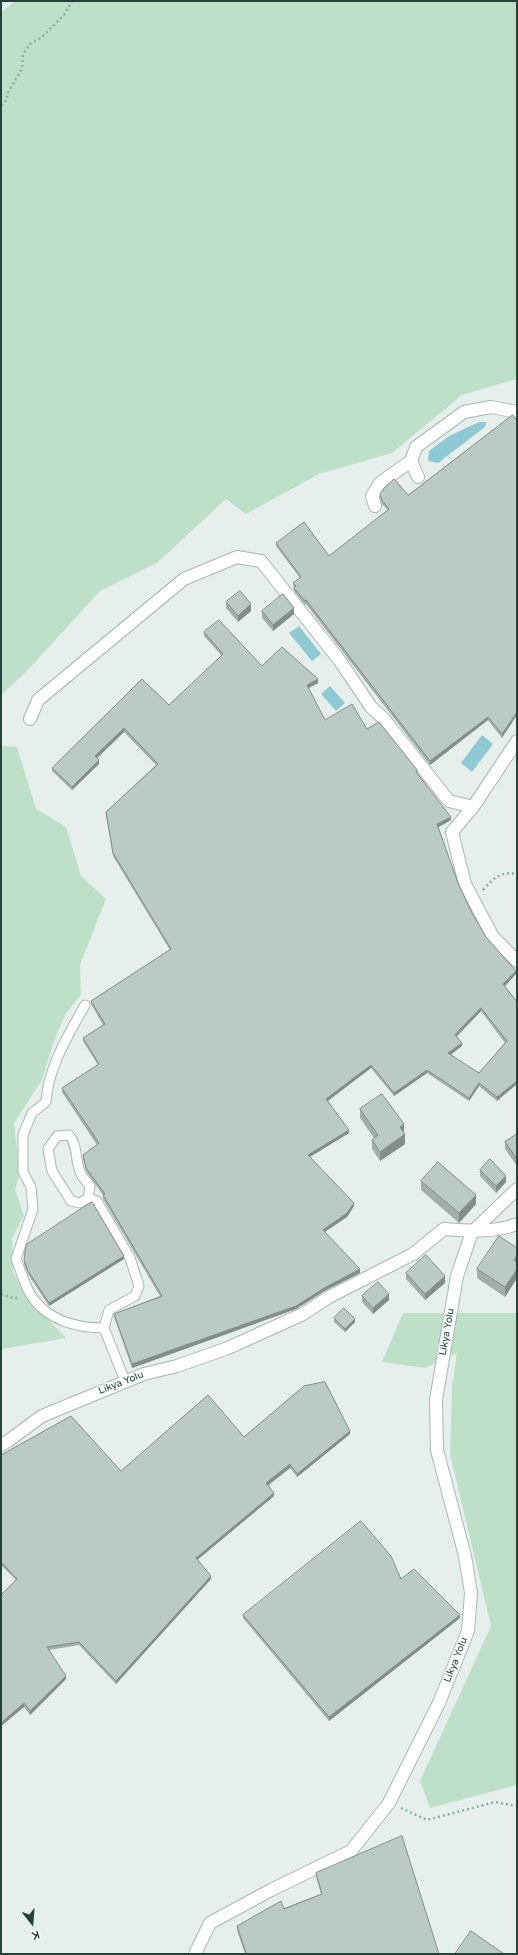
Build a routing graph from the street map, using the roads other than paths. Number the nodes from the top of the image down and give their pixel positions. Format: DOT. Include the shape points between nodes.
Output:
graph roads {
  1 [pos="517,412"];
  2 [pos="411,462"];
  3 [pos="418,477"];
  4 [pos="375,506"];
  5 [pos="30,719"];
  6 [pos="517,741"];
  7 [pos="473,806"];
  8 [pos="517,961"];
  9 [pos="85,1005"];
  10 [pos="517,1189"];
  11 [pos="88,1198"];
  12 [pos="517,1224"];
  13 [pos="472,1232"];
  14 [pos="104,1328"];
  15 [pos="125,1381"];
  16 [pos="1,1445"];
  17 [pos="195,1954"];
  1 -- 2 [label="street" via="491,407 464,412 416,447"];
  2 -- 3 [label="street"];
  2 -- 4 [label="street" via="380,483 372,496"];
  5 -- 7 [label="street" via="38,700 184,579 237,557 261,561 340,661 371,707 384,719 449,801"];
  6 -- 7 [label="street"];
  7 -- 8 [label="street" via="452,832 465,884 493,937"];
  9 -- 14 [label="lane" via="59,1052 47,1086 46,1102 32,1113 22,1135 23,1172 31,1187 33,1209 16,1259 32,1297 51,1317 92,1328"];
  10 -- 13 [label="street"];
  11 -- 11 [label="lane" via="80,1203 71,1201 52,1171 48,1149 57,1136 69,1135 75,1141 76,1158 82,1175 90,1186"];
  11 -- 14 [label="lane" via="97,1201 130,1258 139,1286 135,1296 109,1310"];
  12 -- 13 [label="street"];
  13 -- 15 [label="street, Likya Yolu" via="444,1230 413,1254 329,1297 302,1314 228,1348"];
  13 -- 17 [label="street, Likya Yolu" via="457,1276 436,1400 438,1450 465,1556 471,1593 468,1631 439,1703 389,1802 351,1851 210,1923"];
  14 -- 15 [label="lane"];
  15 -- 16 [label="street, Likya Yolu" via="42,1416"];
}
